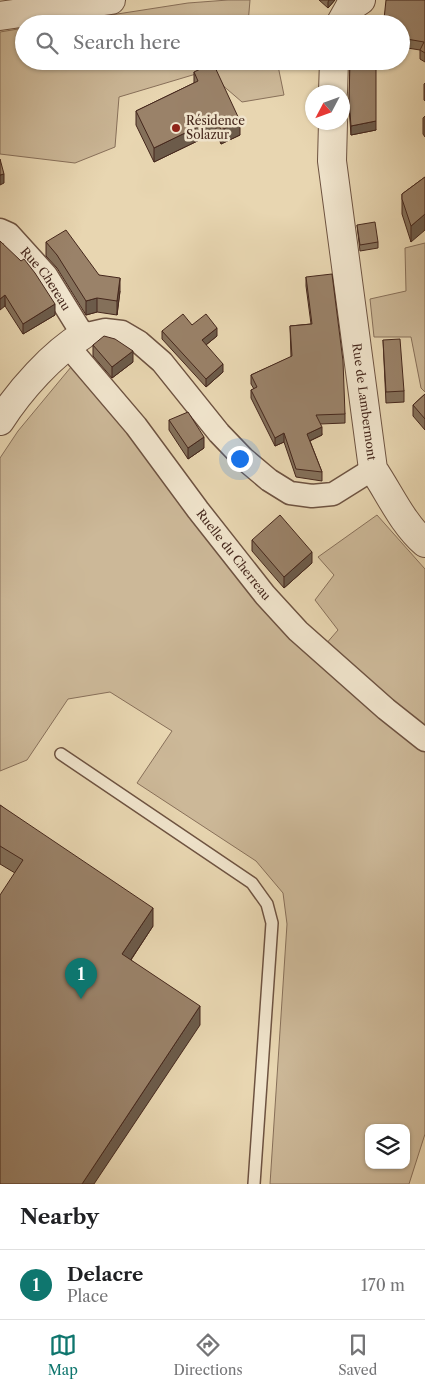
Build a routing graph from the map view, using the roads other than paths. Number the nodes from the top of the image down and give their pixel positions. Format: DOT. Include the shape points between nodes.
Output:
graph roads {
  1 [pos="111,0"];
  2 [pos="361,0"];
  3 [pos="345,15"];
  4 [pos="0,16"];
  5 [pos="334,70"];
  6 [pos="333,85"];
  7 [pos="333,130"];
  8 [pos="0,230"];
  9 [pos="75,340"];
  10 [pos="0,421"];
  11 [pos="373,469"];
  12 [pos="425,543"];
  13 [pos="425,740"];
  14 [pos="61,754"];
  15 [pos="254,1184"];
  1 -- 4 [label="street"];
  2 -- 3 [label="street"];
  5 -- 6 [label="street"];
  7 -- 11 [label="street, Rue de Lambermont" via="332,161"];
  8 -- 9 [label="street, Rue Chereau" via="9,234 46,274"];
  9 -- 10 [label="street" via="37,375"];
  9 -- 11 [label="street, Rue de Lambermont" via="105,330 122,332 139,342 162,362 243,458 290,493 333,494"];
  9 -- 13 [label="street, Ruelle du Cherreau" via="198,510 265,595 298,631"];
  11 -- 12 [label="street" via="395,506"];
  14 -- 15 [label="lane" via="252,883 267,904 272,923"];
}
